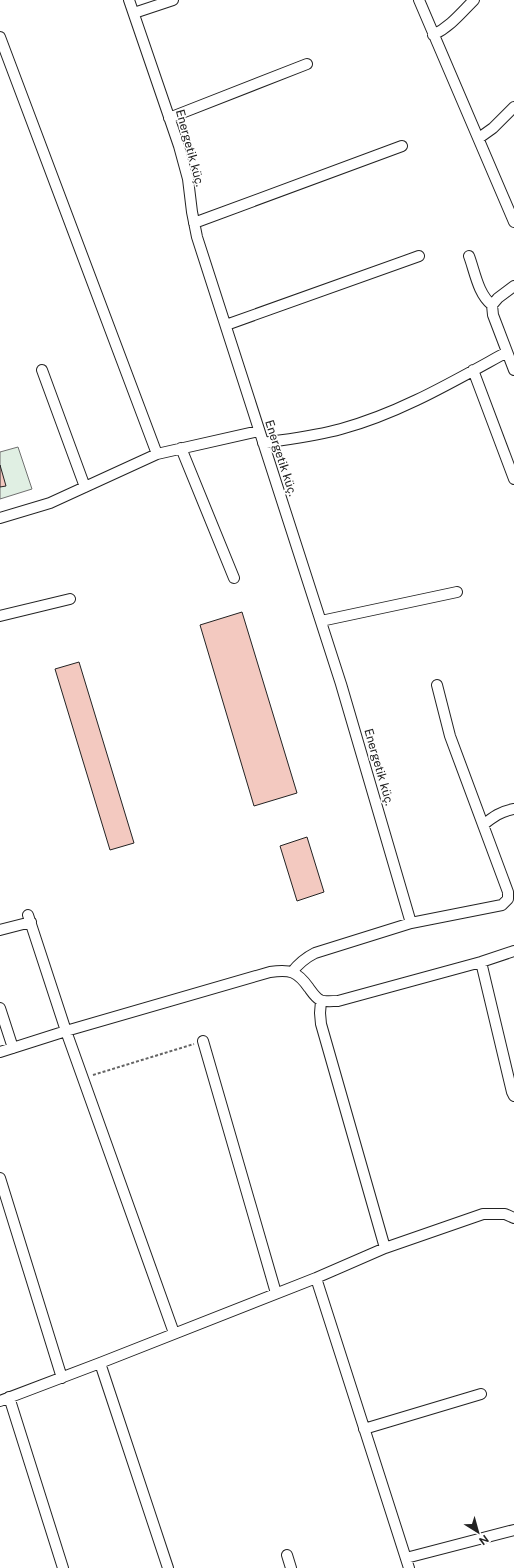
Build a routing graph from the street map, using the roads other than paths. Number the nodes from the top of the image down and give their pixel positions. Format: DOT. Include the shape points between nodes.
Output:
graph roads {
  1 [pos="129,0"];
  2 [pos="173,0"];
  3 [pos="419,0"];
  4 [pos="474,0"];
  5 [pos="134,13"];
  6 [pos="433,35"];
  7 [pos="0,37"];
  8 [pos="307,64"];
  9 [pos="514,107"];
  10 [pos="169,118"];
  11 [pos="479,138"];
  12 [pos="402,146"];
  13 [pos="514,222"];
  14 [pos="194,223"];
  15 [pos="419,256"];
  16 [pos="469,256"];
  17 [pos="514,286"];
  18 [pos="492,305"];
  19 [pos="226,326"];
  20 [pos="507,352"];
  21 [pos="42,370"];
  22 [pos="473,370"];
  23 [pos="514,370"];
  24 [pos="259,431"];
  25 [pos="263,443"];
  26 [pos="181,448"];
  27 [pos="158,454"];
  28 [pos="514,479"];
  29 [pos="86,487"];
  30 [pos="0,518"];
  31 [pos="234,578"];
  32 [pos="457,592"];
  33 [pos="70,599"];
  34 [pos="0,616"];
  35 [pos="321,621"];
  36 [pos="437,686"];
  37 [pos="514,808"];
  38 [pos="483,825"];
  39 [pos="411,924"];
  40 [pos="0,930"];
  41 [pos="514,951"];
  42 [pos="481,962"];
  43 [pos="292,972"];
  44 [pos="321,1001"];
  45 [pos="0,1008"];
  46 [pos="66,1031"];
  47 [pos="203,1041"];
  48 [pos="13,1048"];
  49 [pos="0,1052"];
  50 [pos="514,1096"];
  51 [pos="0,1178"];
  52 [pos="514,1218"];
  53 [pos="385,1248"];
  54 [pos="316,1278"];
  55 [pos="276,1293"];
  56 [pos="174,1333"];
  57 [pos="100,1363"];
  58 [pos="62,1378"];
  59 [pos="481,1394"];
  60 [pos="4,1399"];
  61 [pos="364,1429"];
  62 [pos="514,1530"];
  63 [pos="287,1555"];
  64 [pos="408,1563"];
  65 [pos="63,1568"];
  66 [pos="168,1568"];
  67 [pos="291,1568"];
  1 -- 5 [label="street, Energetik küç."];
  2 -- 5 [label="street"];
  3 -- 6 [label="street"];
  4 -- 6 [label="street" via="451,24"];
  5 -- 10 [label="street, Energetik küç."];
  6 -- 11 [label="street"];
  7 -- 27 [label="street"];
  8 -- 10 [label="street"];
  9 -- 11 [label="street"];
  10 -- 14 [label="street, Energetik küç." via="188,179"];
  11 -- 13 [label="street"];
  12 -- 14 [label="street"];
  14 -- 19 [label="street, Energetik küç."];
  15 -- 19 [label="street"];
  16 -- 18 [label="street" via="483,294"];
  17 -- 18 [label="street"];
  18 -- 20 [label="street" via="493,315"];
  19 -- 24 [label="street, Energetik küç."];
  20 -- 22 [label="street"];
  20 -- 23 [label="street"];
  21 -- 29 [label="street"];
  22 -- 25 [label="street" via="417,400 375,418 342,429"];
  22 -- 28 [label="street"];
  24 -- 25 [label="street, Energetik küç."];
  24 -- 26 [label="street"];
  25 -- 35 [label="street, Energetik küç."];
  26 -- 27 [label="street"];
  26 -- 31 [label="street"];
  27 -- 29 [label="street"];
  29 -- 30 [label="street" via="50,503"];
  32 -- 35 [label="street"];
  33 -- 34 [label="street"];
  35 -- 39 [label="street, Energetik küç."];
  36 -- 38 [label="street" via="450,736"];
  37 -- 38 [label="street" via="493,816"];
  38 -- 39 [label="street" via="508,892 508,899 502,905"];
  39 -- 43 [label="street" via="315,953 306,957"];
  40 -- 46 [label="street" via="29,918"];
  41 -- 42 [label="street"];
  42 -- 44 [label="street" via="338,1001"];
  42 -- 50 [label="street"];
  43 -- 44 [label="street" via="300,976"];
  43 -- 46 [label="street" via="270,972"];
  44 -- 53 [label="street" via="322,1024"];
  45 -- 48 [label="street"];
  46 -- 48 [label="street"];
  46 -- 56 [label="street"];
  47 -- 55 [label="street"];
  48 -- 49 [label="street"];
  51 -- 58 [label="street"];
  52 -- 53 [label="street" via="505,1214 483,1214"];
  53 -- 54 [label="street"];
  54 -- 55 [label="street"];
  54 -- 61 [label="street"];
  55 -- 56 [label="street"];
  56 -- 57 [label="street"];
  57 -- 58 [label="street"];
  57 -- 66 [label="street"];
  58 -- 60 [label="street"];
  59 -- 61 [label="street"];
  60 -- 65 [label="street"];
  61 -- 64 [label="street"];
  62 -- 64 [label="street"];
  63 -- 67 [label="street"];
}
